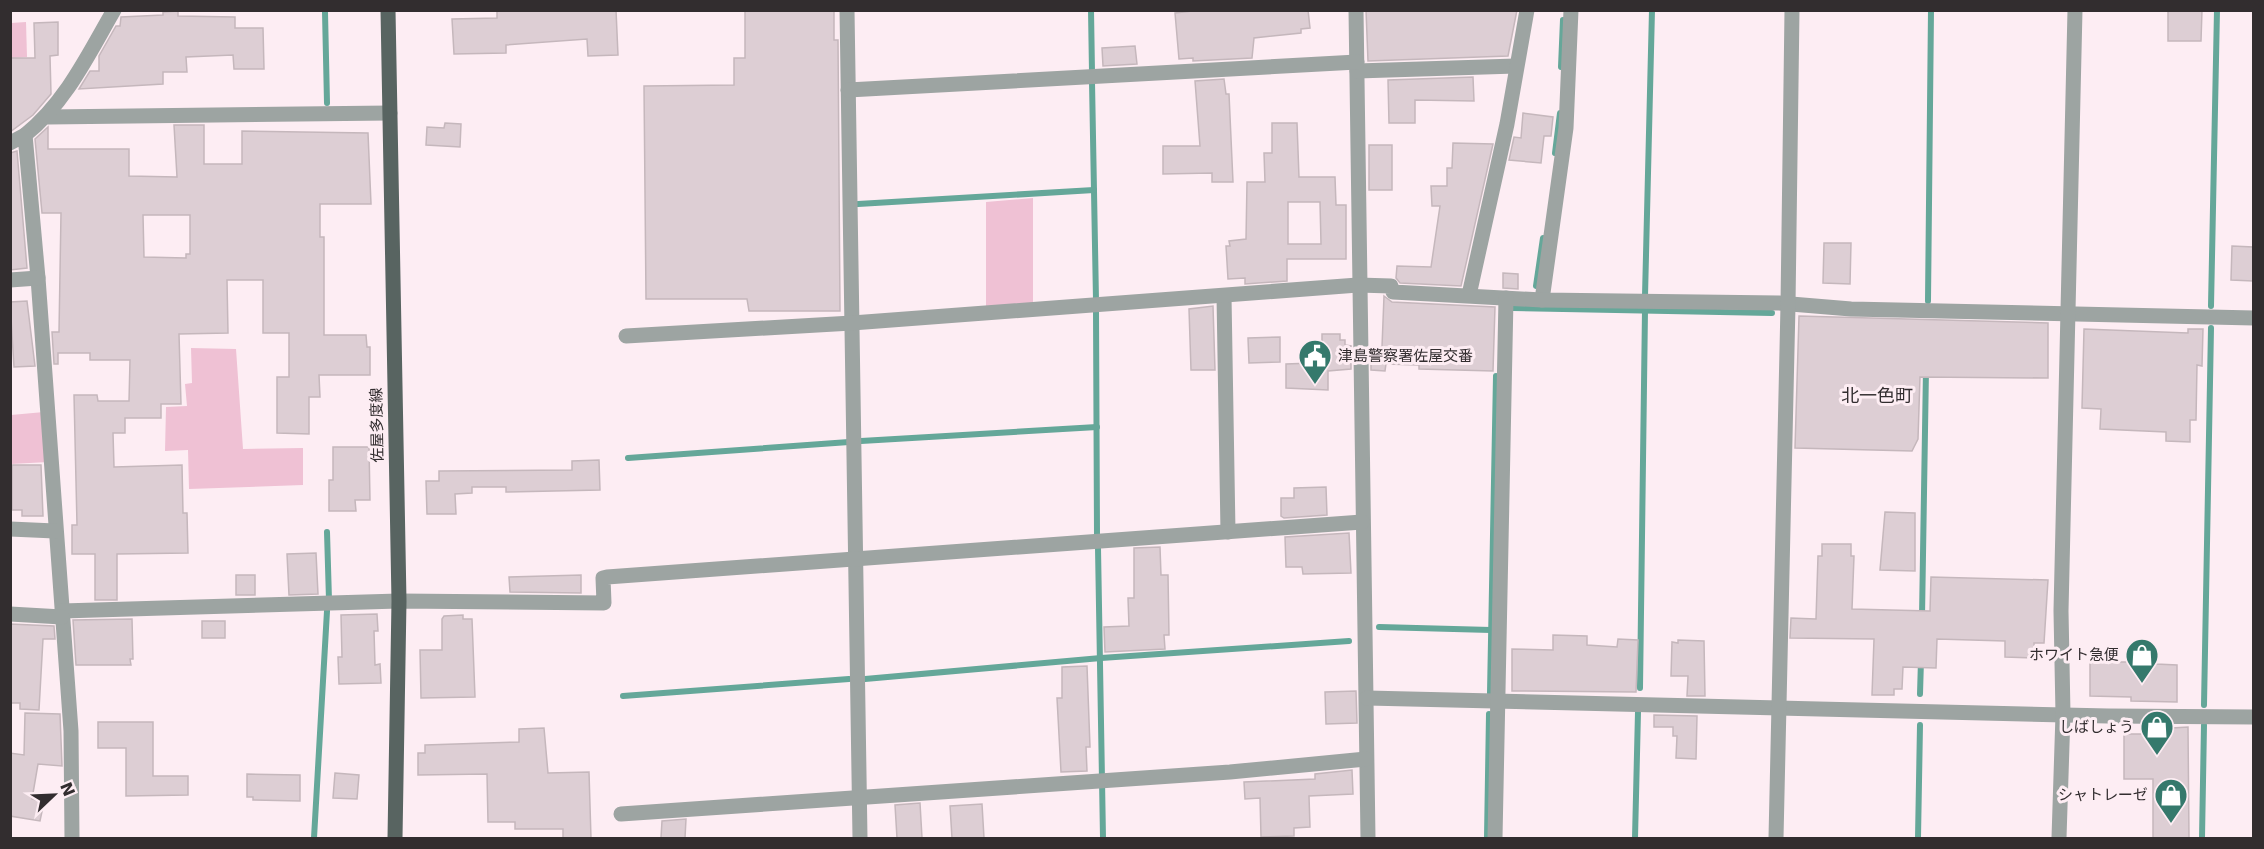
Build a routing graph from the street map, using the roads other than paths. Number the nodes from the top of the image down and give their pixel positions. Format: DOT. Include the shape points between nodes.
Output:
graph roads {
  1 [pos="114,10"];
  2 [pos="388,10"];
  3 [pos="847,10"];
  4 [pos="1356,10"];
  5 [pos="1527,10"];
  6 [pos="1571,10"];
  7 [pos="1791,10"];
  8 [pos="2075,10"];
  9 [pos="1516,66"];
  10 [pos="1357,67"];
  11 [pos="848,90"];
  12 [pos="390,113"];
  13 [pos="48,117"];
  14 [pos="25,135"];
  15 [pos="10,143"];
  16 [pos="38,278"];
  17 [pos="10,280"];
  18 [pos="1358,285"];
  19 [pos="1470,295"];
  20 [pos="1224,296"];
  21 [pos="1506,297"];
  22 [pos="1542,300"];
  23 [pos="1788,305"];
  24 [pos="2070,313"];
  25 [pos="2253,318"];
  26 [pos="852,323"];
  27 [pos="626,336"];
  28 [pos="1362,522"];
  29 [pos="10,529"];
  30 [pos="55,531"];
  31 [pos="1228,532"];
  32 [pos="856,558"];
  33 [pos="399,601"];
  34 [pos="10,614"];
  35 [pos="62,614"];
  36 [pos="1367,698"];
  37 [pos="1498,701"];
  38 [pos="1778,707"];
  39 [pos="2063,714"];
  40 [pos="2253,717"];
  41 [pos="1366,759"];
  42 [pos="860,798"];
  43 [pos="621,814"];
  44 [pos="72,838"];
  45 [pos="395,838"];
  46 [pos="860,838"];
  47 [pos="1368,838"];
  48 [pos="1495,838"];
  49 [pos="1776,838"];
  50 [pos="2059,838"];
  1 -- 13 [label="street"];
  2 -- 12 [label="main road, 佐屋多度線"];
  3 -- 11 [label="street"];
  4 -- 10 [label="street"];
  5 -- 9 [label="street"];
  6 -- 22 [label="street" via="1566,128"];
  7 -- 23 [label="street"];
  8 -- 24 [label="street"];
  9 -- 10 [label="street"];
  9 -- 19 [label="street"];
  10 -- 11 [label="street"];
  10 -- 18 [label="street"];
  11 -- 26 [label="street"];
  12 -- 13 [label="street"];
  12 -- 33 [label="main road, 佐屋多度線"];
  13 -- 14 [label="street"];
  14 -- 15 [label="street"];
  14 -- 16 [label="street"];
  16 -- 17 [label="street"];
  16 -- 30 [label="street"];
  18 -- 19 [label="street" via="1391,286 1394,292"];
  18 -- 20 [label="street"];
  18 -- 28 [label="street"];
  19 -- 21 [label="street"];
  20 -- 26 [label="street"];
  20 -- 31 [label="street"];
  21 -- 22 [label="street"];
  21 -- 37 [label="street"];
  22 -- 23 [label="street"];
  23 -- 24 [label="street"];
  23 -- 38 [label="street"];
  24 -- 25 [label="street"];
  24 -- 39 [label="street" via="2061,611"];
  26 -- 27 [label="street"];
  26 -- 32 [label="street"];
  28 -- 31 [label="street"];
  28 -- 36 [label="street"];
  29 -- 30 [label="street"];
  30 -- 35 [label="street"];
  31 -- 32 [label="street"];
  32 -- 33 [label="street" via="603,578 604,603"];
  32 -- 42 [label="street"];
  33 -- 35 [label="street"];
  33 -- 45 [label="main road, 佐屋多度線"];
  34 -- 35 [label="street"];
  35 -- 44 [label="street" via="71,731"];
  36 -- 37 [label="street"];
  36 -- 41 [label="street"];
  37 -- 38 [label="street"];
  37 -- 48 [label="street"];
  38 -- 39 [label="street"];
  38 -- 49 [label="street"];
  39 -- 40 [label="street"];
  39 -- 50 [label="street"];
  41 -- 42 [label="street"];
  41 -- 47 [label="street"];
  42 -- 43 [label="street"];
  42 -- 46 [label="street"];
}
